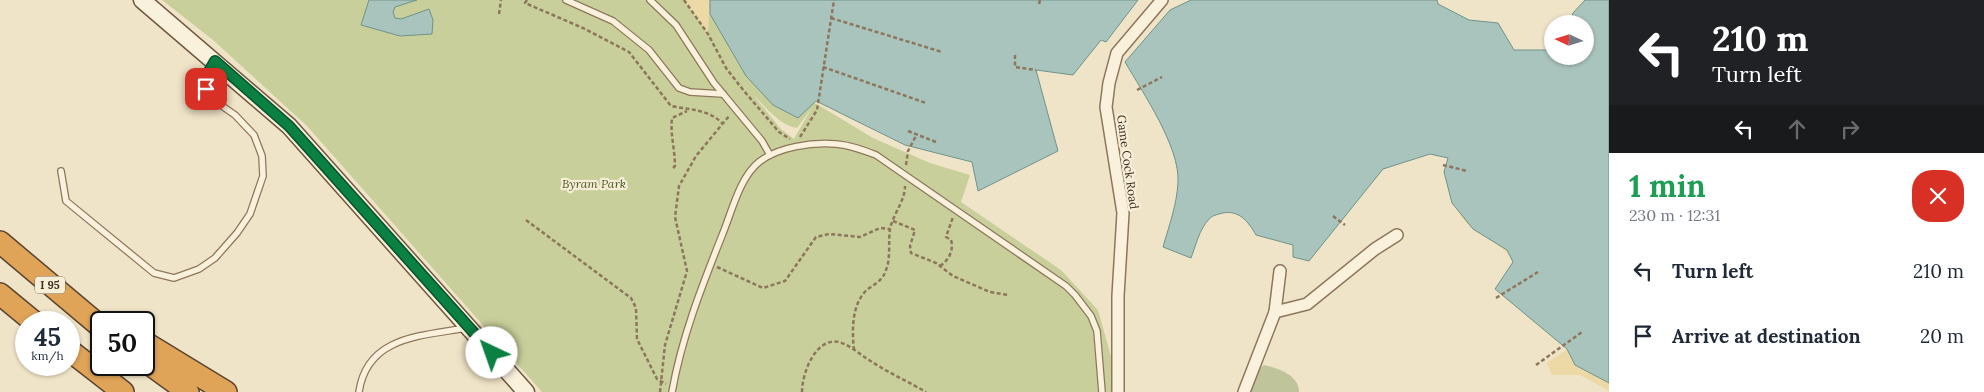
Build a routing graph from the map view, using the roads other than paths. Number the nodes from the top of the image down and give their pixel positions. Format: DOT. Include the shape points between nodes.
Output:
graph roads {
  1 [pos="142,0"];
  2 [pos="566,0"];
  3 [pos="650,0"];
  4 [pos="1162,0"];
  5 [pos="1152,5"];
  6 [pos="215,61"];
  7 [pos="723,94"];
  8 [pos="770,155"];
  9 [pos="61,171"];
  10 [pos="1397,234"];
  11 [pos="0,242"];
  12 [pos="21,260"];
  13 [pos="1280,271"];
  14 [pos="0,294"];
  15 [pos="18,311"];
  16 [pos="21,311"];
  17 [pos="98,311"];
  18 [pos="1275,312"];
  19 [pos="90,318"];
  20 [pos="468,327"];
  21 [pos="155,349"];
  22 [pos="80,359"];
  23 [pos="155,368"];
  24 [pos="80,371"];
  25 [pos="672,390"];
  26 [pos="102,392"];
  27 [pos="123,392"];
  28 [pos="188,392"];
  29 [pos="226,392"];
  30 [pos="359,392"];
  31 [pos="526,392"];
  32 [pos="1102,392"];
  33 [pos="1118,392"];
  34 [pos="1244,392"];
  1 -- 6 [label="main road"];
  2 -- 7 [label="lane" via="614,20 649,50 679,88"];
  3 -- 7 [label="lane" via="676,25"];
  4 -- 5 [label="street, Game Cock Road"];
  5 -- 33 [label="street, Game Cock Road" via="1117,53 1106,107 1123,213 1118,296"];
  6 -- 9 [label="lane" via="204,80 206,89 214,101 235,115 254,135 262,156 263,176 250,214 215,258 199,269 174,278 154,273 66,201"];
  6 -- 20 [label="main road" via="289,126"];
  7 -- 8 [label="lane" via="762,140"];
  8 -- 25 [label="lane" via="758,163 747,177 710,264 686,328"];
  8 -- 32 [label="lane" via="800,147 835,144 876,155 1066,286 1091,316 1097,331"];
  10 -- 18 [label="street" via="1306,304"];
  11 -- 12 [label="highway, I 95"];
  12 -- 17 [label="highway"];
  12 -- 19 [label="highway, I 95"];
  13 -- 18 [label="street"];
  14 -- 15 [label="highway"];
  14 -- 16 [label="highway"];
  18 -- 34 [label="street"];
  20 -- 30 [label="lane" via="395,341 370,362"];
  20 -- 31 [label="main road"];
  21 -- 29 [label="highway"];
  22 -- 27 [label="highway"];
  23 -- 28 [label="highway"];
  24 -- 26 [label="highway"];
}
